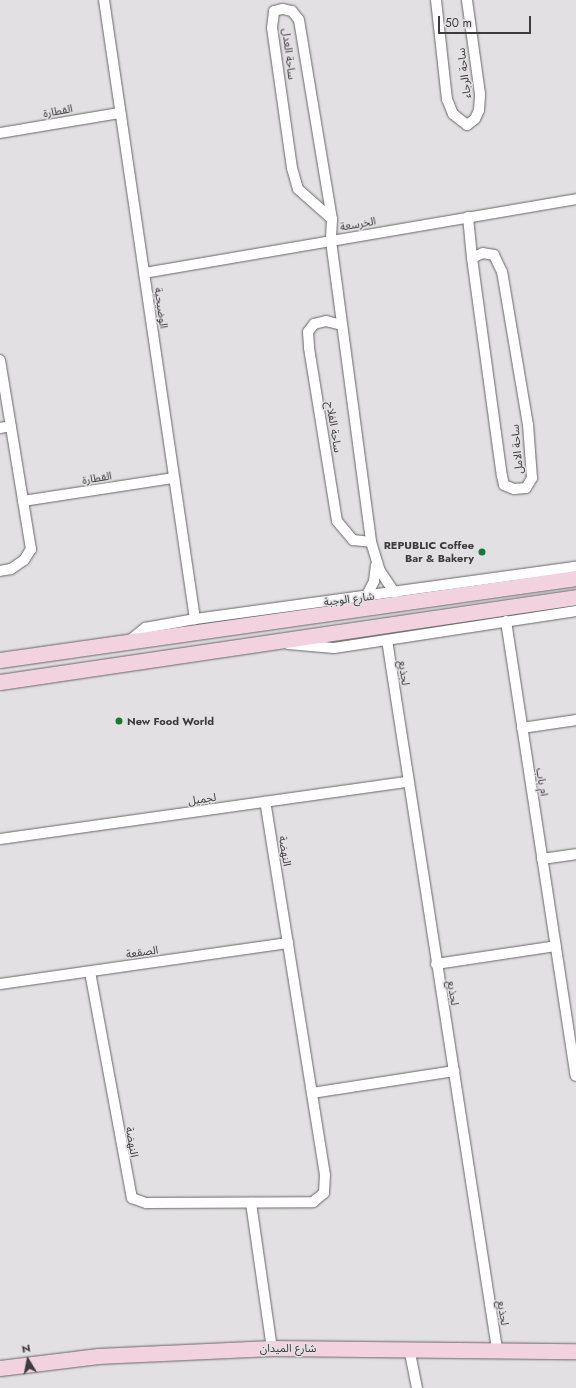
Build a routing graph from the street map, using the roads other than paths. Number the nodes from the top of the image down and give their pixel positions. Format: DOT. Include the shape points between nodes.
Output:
graph roads {
  1 [pos="104,0"];
  2 [pos="436,0"];
  3 [pos="467,0"];
  4 [pos="120,113"];
  5 [pos="0,133"];
  6 [pos="576,199"];
  7 [pos="468,217"];
  8 [pos="332,219"];
  9 [pos="332,241"];
  10 [pos="472,258"];
  11 [pos="144,273"];
  12 [pos="342,325"];
  13 [pos="0,360"];
  14 [pos="11,426"];
  15 [pos="0,428"];
  16 [pos="174,478"];
  17 [pos="23,501"];
  18 [pos="371,542"];
  19 [pos="376,562"];
  20 [pos="576,567"];
  21 [pos="0,571"];
  22 [pos="576,578"];
  23 [pos="395,593"];
  24 [pos="366,597"];
  25 [pos="576,597"];
  26 [pos="576,611"];
  27 [pos="195,619"];
  28 [pos="506,621"];
  29 [pos="387,640"];
  30 [pos="127,642"];
  31 [pos="274,642"];
  32 [pos="38,656"];
  33 [pos="0,660"];
  34 [pos="0,665"];
  35 [pos="0,682"];
  36 [pos="576,720"];
  37 [pos="522,728"];
  38 [pos="408,782"];
  39 [pos="265,802"];
  40 [pos="0,839"];
  41 [pos="576,854"];
  42 [pos="542,859"];
  43 [pos="288,944"];
  44 [pos="556,946"];
  45 [pos="436,964"];
  46 [pos="90,972"];
  47 [pos="0,984"];
  48 [pos="575,1060"];
  49 [pos="454,1071"];
  50 [pos="576,1076"];
  51 [pos="312,1093"];
  52 [pos="251,1203"];
  53 [pos="272,1348"];
  54 [pos="409,1348"];
  55 [pos="497,1349"];
  56 [pos="576,1351"];
  57 [pos="0,1368"];
  58 [pos="417,1388"];
  1 -- 4 [label="street, الوضيحية"];
  2 -- 3 [label="street, ساحة الرجاء" via="446,99 453,114 467,125 476,118 480,94"];
  4 -- 5 [label="street, القطارة"];
  4 -- 11 [label="street, الوضيحية"];
  6 -- 7 [label="street, الخرسعة"];
  7 -- 9 [label="street, الخرسعة"];
  7 -- 10 [label="street, ساحة الامل"];
  8 -- 8 [label="street, ساحة العدل" via="299,20 292,11 274,10 272,28 292,168 298,189"];
  8 -- 9 [label="street, ساحة العدل"];
  9 -- 11 [label="street, الخرسعة"];
  9 -- 12 [label="street, ساحة الفلاح"];
  10 -- 10 [label="street, ساحة الامل" via="504,485 514,489 526,488 532,478 528,425 502,272 494,255 483,253"];
  11 -- 16 [label="street, الوضيحية"];
  12 -- 18 [label="street, ساحة الفلاح"];
  12 -- 18 [label="street, ساحة الفلاح" via="326,321 314,324 308,332 309,348 337,521 353,540"];
  13 -- 14 [label="street"];
  14 -- 15 [label="street"];
  14 -- 17 [label="street"];
  16 -- 17 [label="street, القطارة"];
  16 -- 27 [label="street, الوضيحية"];
  17 -- 21 [label="street" via="31,549 24,560 11,569"];
  18 -- 19 [label="street, ساحة الفلاح"];
  19 -- 23 [label="street, ساحة الفلاح"];
  19 -- 24 [label="street, ساحة الفلاح" via="374,580"];
  20 -- 23 [label="street, شارع الوجبة"];
  22 -- 30 [label="street, شارع الوجبة"];
  23 -- 24 [label="street, شارع الوجبة"];
  24 -- 27 [label="street, شارع الوجبة"];
  25 -- 31 [label="street"];
  26 -- 28 [label="street"];
  27 -- 30 [label="street, شارع الوجبة" via="145,628"];
  28 -- 29 [label="street"];
  28 -- 37 [label="street, ام باب"];
  29 -- 31 [label="street" via="334,648"];
  29 -- 38 [label="street, لجذيع"];
  30 -- 32 [label="street, شارع الوجبة"];
  31 -- 35 [label="street"];
  32 -- 33 [label="street, شارع الوجبة"];
  32 -- 34 [label="street"];
  36 -- 37 [label="street"];
  37 -- 42 [label="street, ام باب"];
  38 -- 39 [label="street, لجميل"];
  38 -- 45 [label="street, لجذيع"];
  39 -- 40 [label="street, لجميل"];
  39 -- 43 [label="street, النهضة"];
  41 -- 42 [label="street"];
  42 -- 44 [label="street, ام باب"];
  43 -- 46 [label="street, الصقعة"];
  43 -- 51 [label="street, النهضة"];
  44 -- 45 [label="street"];
  44 -- 48 [label="street, ام باب"];
  45 -- 49 [label="street, لجذيع"];
  46 -- 47 [label="street, الصقعة"];
  46 -- 52 [label="street, النهضة" via="132,1198 146,1203"];
  48 -- 50 [label="street, ام باب"];
  49 -- 51 [label="street"];
  49 -- 55 [label="street, لجذيع"];
  51 -- 52 [label="street, النهضة" via="325,1175 324,1193 313,1202"];
  52 -- 53 [label="street"];
  53 -- 54 [label="street, شارع الميدان"];
  53 -- 57 [label="street, شارع الميدان" via="98,1356"];
  54 -- 55 [label="street, شارع الميدان"];
  54 -- 58 [label="street"];
  55 -- 56 [label="street, شارع الميدان"];
}
